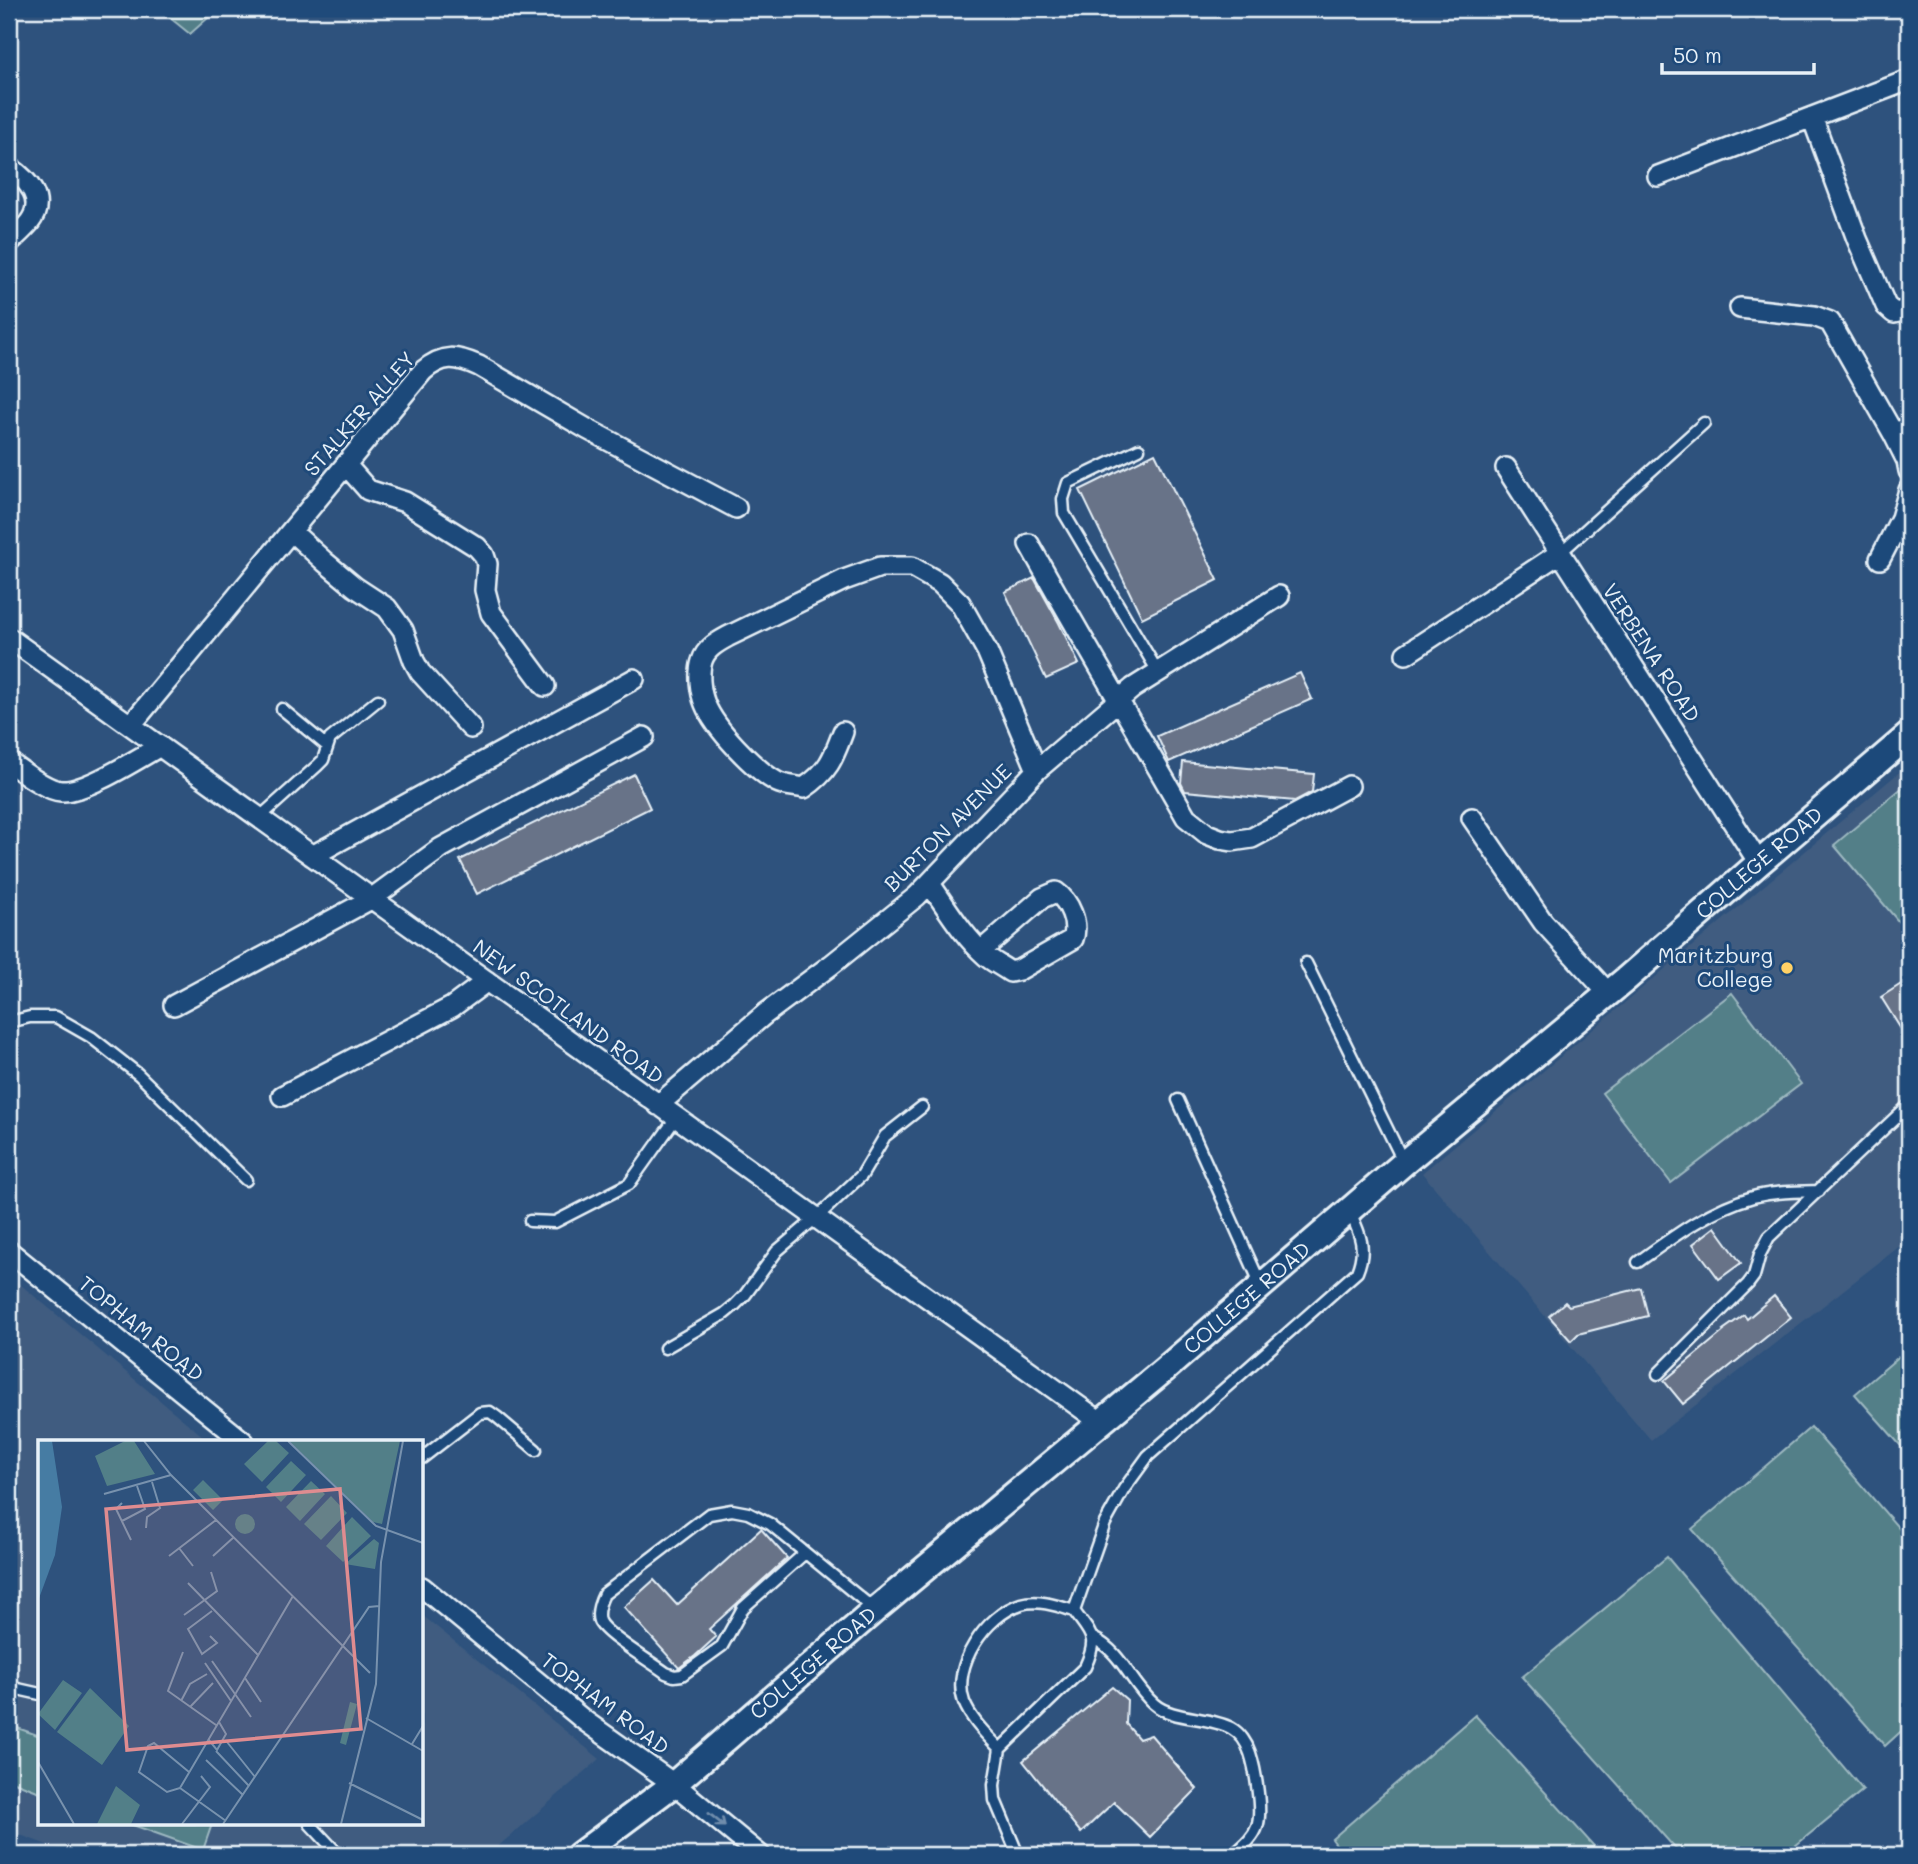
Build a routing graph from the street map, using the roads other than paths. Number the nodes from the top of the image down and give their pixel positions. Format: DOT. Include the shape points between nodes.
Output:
graph roads {
  1 [pos="1909,80"];
  2 [pos="1812,117"];
  3 [pos="9,167"];
  4 [pos="1658,176"];
  5 [pos="9,243"];
  6 [pos="1740,308"];
  7 [pos="1909,310"];
  8 [pos="1704,423"];
  9 [pos="1901,430"];
  10 [pos="1139,449"];
  11 [pos="346,464"];
  12 [pos="1506,468"];
  13 [pos="1909,471"];
  14 [pos="1909,490"];
  15 [pos="736,508"];
  16 [pos="291,531"];
  17 [pos="1029,544"];
  18 [pos="1560,553"];
  19 [pos="1880,559"];
  20 [pos="1279,596"];
  21 [pos="9,638"];
  22 [pos="1406,654"];
  23 [pos="18,655"];
  24 [pos="1158,672"];
  25 [pos="634,679"];
  26 [pos="545,687"];
  27 [pos="378,700"];
  28 [pos="1119,700"];
  29 [pos="282,709"];
  30 [pos="131,725"];
  31 [pos="471,728"];
  32 [pos="843,732"];
  33 [pos="1909,735"];
  34 [pos="644,737"];
  35 [pos="160,746"];
  36 [pos="327,746"];
  37 [pos="9,762"];
  38 [pos="1037,770"];
  39 [pos="1349,786"];
  40 [pos="259,818"];
  41 [pos="1472,818"];
  42 [pos="312,856"];
  43 [pos="1759,863"];
  44 [pos="930,884"];
  45 [pos="371,899"];
  46 [pos="981,951"];
  47 [pos="1306,963"];
  48 [pos="486,981"];
  49 [pos="1609,994"];
  50 [pos="174,1004"];
  51 [pos="9,1022"];
  52 [pos="282,1096"];
  53 [pos="1178,1100"];
  54 [pos="658,1105"];
  55 [pos="1909,1105"];
  56 [pos="922,1107"];
  57 [pos="676,1118"];
  58 [pos="1404,1163"];
  59 [pos="246,1180"];
  60 [pos="1819,1191"];
  61 [pos="1349,1212"];
  62 [pos="816,1218"];
  63 [pos="530,1221"];
  64 [pos="9,1251"];
  65 [pos="1638,1262"];
  66 [pos="1262,1287"];
  67 [pos="665,1348"];
  68 [pos="1658,1374"];
  69 [pos="1102,1423"];
  70 [pos="242,1440"];
  71 [pos="536,1450"];
  72 [pos="424,1456"];
  73 [pos="805,1553"];
  74 [pos="424,1589"];
  75 [pos="875,1610"];
  76 [pos="1074,1611"];
  77 [pos="1093,1638"];
  78 [pos="9,1687"];
  79 [pos="38,1694"];
  80 [pos="1000,1749"];
  81 [pos="674,1784"];
  82 [pos="312,1826"];
  83 [pos="339,1855"];
  84 [pos="579,1855"];
  85 [pos="760,1855"];
  86 [pos="1018,1855"];
  87 [pos="1233,1855"];
  1 -- 2 [label="street"];
  2 -- 4 [label="street"];
  2 -- 7 [label="street" via="1886,306 1894,313"];
  3 -- 5 [label="street" via="30,184 36,196 31,220"];
  6 -- 9 [label="street" via="1830,322"];
  8 -- 18 [label="lane"];
  9 -- 13 [label="street"];
  10 -- 24 [label="lane" via="1068,483 1064,513"];
  11 -- 15 [label="street, STALKER ALLEY" via="423,371 445,358 460,358"];
  11 -- 16 [label="street, STALKER ALLEY"];
  11 -- 26 [label="street" via="368,490 405,502 477,547 487,564 485,590 491,613"];
  12 -- 18 [label="street, VERBENA ROAD"];
  14 -- 19 [label="street"];
  16 -- 30 [label="street, STALKER ALLEY"];
  16 -- 31 [label="street" via="355,587 387,608 403,630 420,672"];
  17 -- 28 [label="street"];
  18 -- 22 [label="street"];
  18 -- 43 [label="street, VERBENA ROAD"];
  20 -- 24 [label="street, BURTON AVENUE"];
  21 -- 23 [label="street, NEW SCOTLAND ROAD"];
  23 -- 30 [label="street, NEW SCOTLAND ROAD"];
  24 -- 28 [label="street, BURTON AVENUE"];
  25 -- 42 [label="street"];
  27 -- 36 [label="lane"];
  28 -- 38 [label="street, BURTON AVENUE"];
  28 -- 39 [label="street" via="1186,817 1220,839 1252,838"];
  29 -- 36 [label="lane"];
  30 -- 35 [label="street, NEW SCOTLAND ROAD"];
  32 -- 38 [label="street" via="820,777 804,788 779,783 746,758 718,726 705,704 702,661 711,647 729,636 844,580 880,567 912,567 940,583 960,603 987,651"];
  33 -- 43 [label="street, COLLEGE ROAD"];
  34 -- 45 [label="street" via="441,848"];
  35 -- 37 [label="street" via="71,790 45,785"];
  35 -- 40 [label="street, NEW SCOTLAND ROAD"];
  36 -- 40 [label="lane" via="323,760"];
  38 -- 44 [label="street, BURTON AVENUE"];
  40 -- 42 [label="street, NEW SCOTLAND ROAD"];
  41 -- 49 [label="street" via="1543,922"];
  42 -- 45 [label="street, NEW SCOTLAND ROAD"];
  43 -- 49 [label="street, COLLEGE ROAD"];
  44 -- 46 [label="street"];
  44 -- 54 [label="street, BURTON AVENUE"];
  45 -- 48 [label="street, NEW SCOTLAND ROAD"];
  45 -- 50 [label="street"];
  46 -- 46 [label="street" via="1010,972 1073,939 1075,925 1066,901 1056,892 1042,898"];
  47 -- 58 [label="lane"];
  48 -- 52 [label="street" via="452,1007"];
  48 -- 54 [label="street, NEW SCOTLAND ROAD"];
  49 -- 58 [label="street, COLLEGE ROAD"];
  51 -- 59 [label="lane" via="56,1017 91,1037 138,1074"];
  53 -- 66 [label="lane"];
  54 -- 57 [label="street, NEW SCOTLAND ROAD"];
  55 -- 60 [label="lane"];
  56 -- 62 [label="lane" via="886,1136 862,1175"];
  57 -- 62 [label="street, NEW SCOTLAND ROAD"];
  57 -- 63 [label="lane" via="629,1184 555,1222"];
  58 -- 61 [label="street, COLLEGE ROAD"];
  60 -- 65 [label="lane" via="1774,1193 1730,1205 1699,1220"];
  60 -- 68 [label="lane" via="1769,1237 1748,1283"];
  61 -- 66 [label="street, COLLEGE ROAD"];
  61 -- 76 [label="lane" via="1362,1246 1357,1272 1148,1456 1105,1523"];
  62 -- 67 [label="lane" via="778,1251 735,1305"];
  62 -- 69 [label="street, NEW SCOTLAND ROAD"];
  64 -- 70 [label="street, TOPHAM ROAD"];
  66 -- 69 [label="street, COLLEGE ROAD"];
  69 -- 75 [label="street, COLLEGE ROAD"];
  71 -- 72 [label="lane" via="490,1412 481,1413"];
  73 -- 73 [label="lane" via="743,1608 722,1646 682,1675 666,1673 599,1622 598,1607 604,1594 709,1514 748,1513"];
  73 -- 75 [label="lane"];
  74 -- 81 [label="street, TOPHAM ROAD" via="585,1721"];
  75 -- 81 [label="street, COLLEGE ROAD"];
  76 -- 77 [label="lane"];
  76 -- 80 [label="lane" via="1023,1604 992,1623 970,1649 961,1686 963,1699 968,1712"];
  77 -- 80 [label="lane" via="1085,1667"];
  77 -- 87 [label="lane" via="1113,1652 1156,1706 1220,1723 1244,1739 1260,1812 1258,1827"];
  78 -- 79 [label="lane"];
  80 -- 86 [label="lane" via="995,1800"];
  81 -- 84 [label="street, COLLEGE ROAD"];
  81 -- 85 [label="street, TOPHAM ROAD, one-way"];
  82 -- 83 [label="lane"];
}
